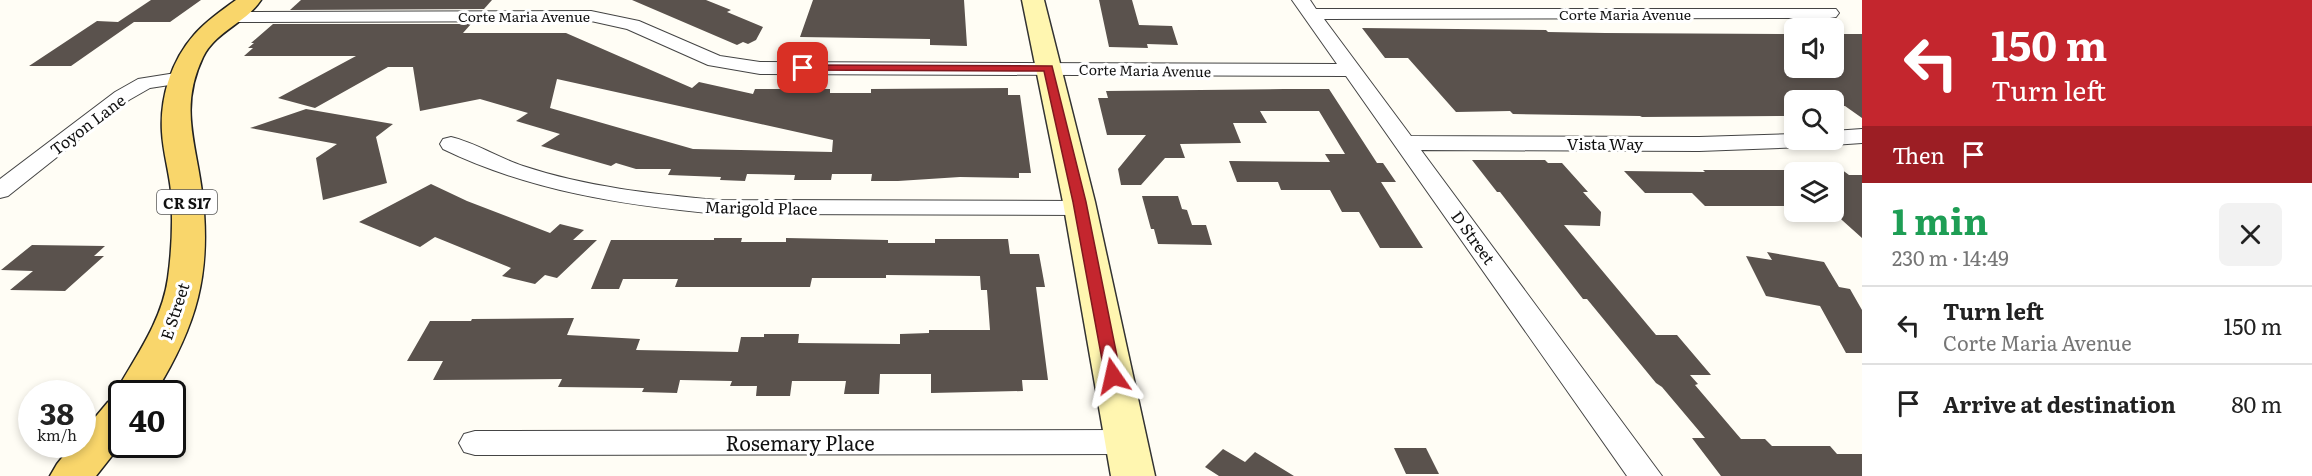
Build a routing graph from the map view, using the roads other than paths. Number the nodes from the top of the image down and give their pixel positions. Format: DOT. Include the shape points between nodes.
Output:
graph roads {
  1 [pos="1034,0"];
  2 [pos="1504,0"];
  3 [pos="1306,7"];
  4 [pos="239,9"];
  5 [pos="1830,13"];
  6 [pos="1519,14"];
  7 [pos="1048,68"];
  8 [pos="1352,70"];
  9 [pos="182,78"];
  10 [pos="1862,136"];
  11 [pos="1844,137"];
  12 [pos="1784,141"];
  13 [pos="1406,143"];
  14 [pos="451,144"];
  15 [pos="0,191"];
  16 [pos="1080,208"];
  17 [pos="143,380"];
  18 [pos="108,431"];
  19 [pos="475,442"];
  20 [pos="1126,442"];
  21 [pos="72,476"];
  22 [pos="1133,476"];
  23 [pos="1645,476"];
  1 -- 7 [label="street"];
  2 -- 6 [label="street"];
  3 -- 6 [label="street, Corte Maria Avenue"];
  3 -- 8 [label="street, D Street"];
  4 -- 7 [label="street, Corte Maria Avenue" via="582,15 621,21 704,57 749,67"];
  4 -- 9 [label="main road, E Street / CR S17" via="209,32 194,50"];
  5 -- 6 [label="street, Corte Maria Avenue"];
  7 -- 8 [label="street, Corte Maria Avenue"];
  7 -- 16 [label="street"];
  8 -- 13 [label="street, D Street"];
  9 -- 15 [label="street, Toyon Lane" via="145,83 122,96"];
  9 -- 17 [label="main road, E Street / CR S17" via="176,130 187,198 187,265 174,317"];
  10 -- 11 [label="street"];
  12 -- 13 [label="street, Vista Way"];
  13 -- 23 [label="street, D Street"];
  14 -- 16 [label="street, Marigold Place" via="564,186 681,204"];
  16 -- 20 [label="street"];
  18 -- 21 [label="main road"];
  19 -- 20 [label="street, Rosemary Place"];
  20 -- 22 [label="street"];
}
